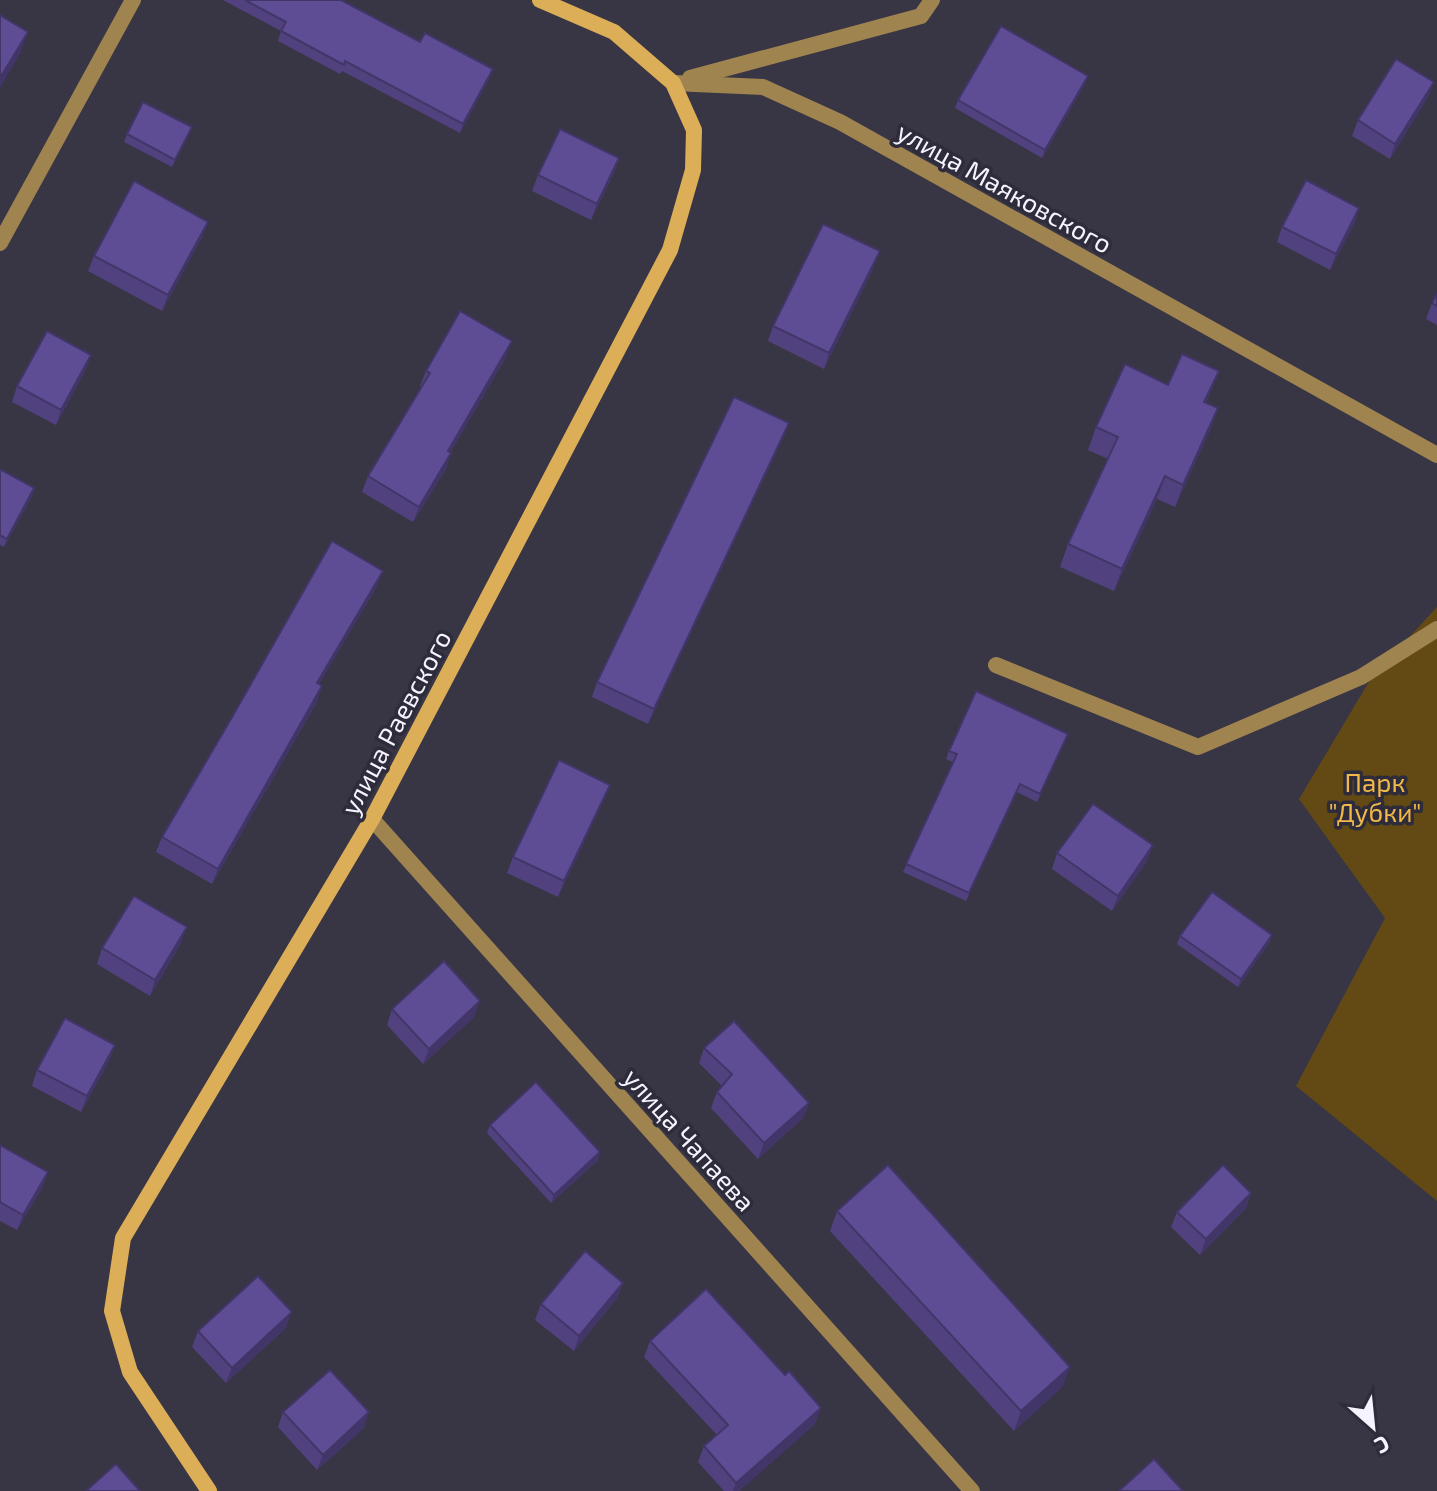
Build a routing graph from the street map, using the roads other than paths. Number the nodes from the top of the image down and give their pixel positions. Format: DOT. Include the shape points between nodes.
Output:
graph roads {
  1 [pos="133,0"];
  2 [pos="540,0"];
  3 [pos="932,0"];
  4 [pos="673,83"];
  5 [pos="0,243"];
  6 [pos="1437,455"];
  7 [pos="1437,629"];
  8 [pos="996,665"];
  9 [pos="372,819"];
  10 [pos="209,1491"];
  11 [pos="972,1491"];
  1 -- 5 [label="street"];
  2 -- 4 [label="street" via="614,32"];
  3 -- 4 [label="street" via="921,16"];
  4 -- 6 [label="street, улица Маяковского" via="763,87 840,122"];
  4 -- 9 [label="street, улица Раевского" via="694,130 693,170 670,250"];
  7 -- 8 [label="street" via="1361,677 1198,747"];
  9 -- 10 [label="street, улица Раевского" via="123,1238 112,1311 130,1372"];
  9 -- 11 [label="street, улица Чапаева"];
}
